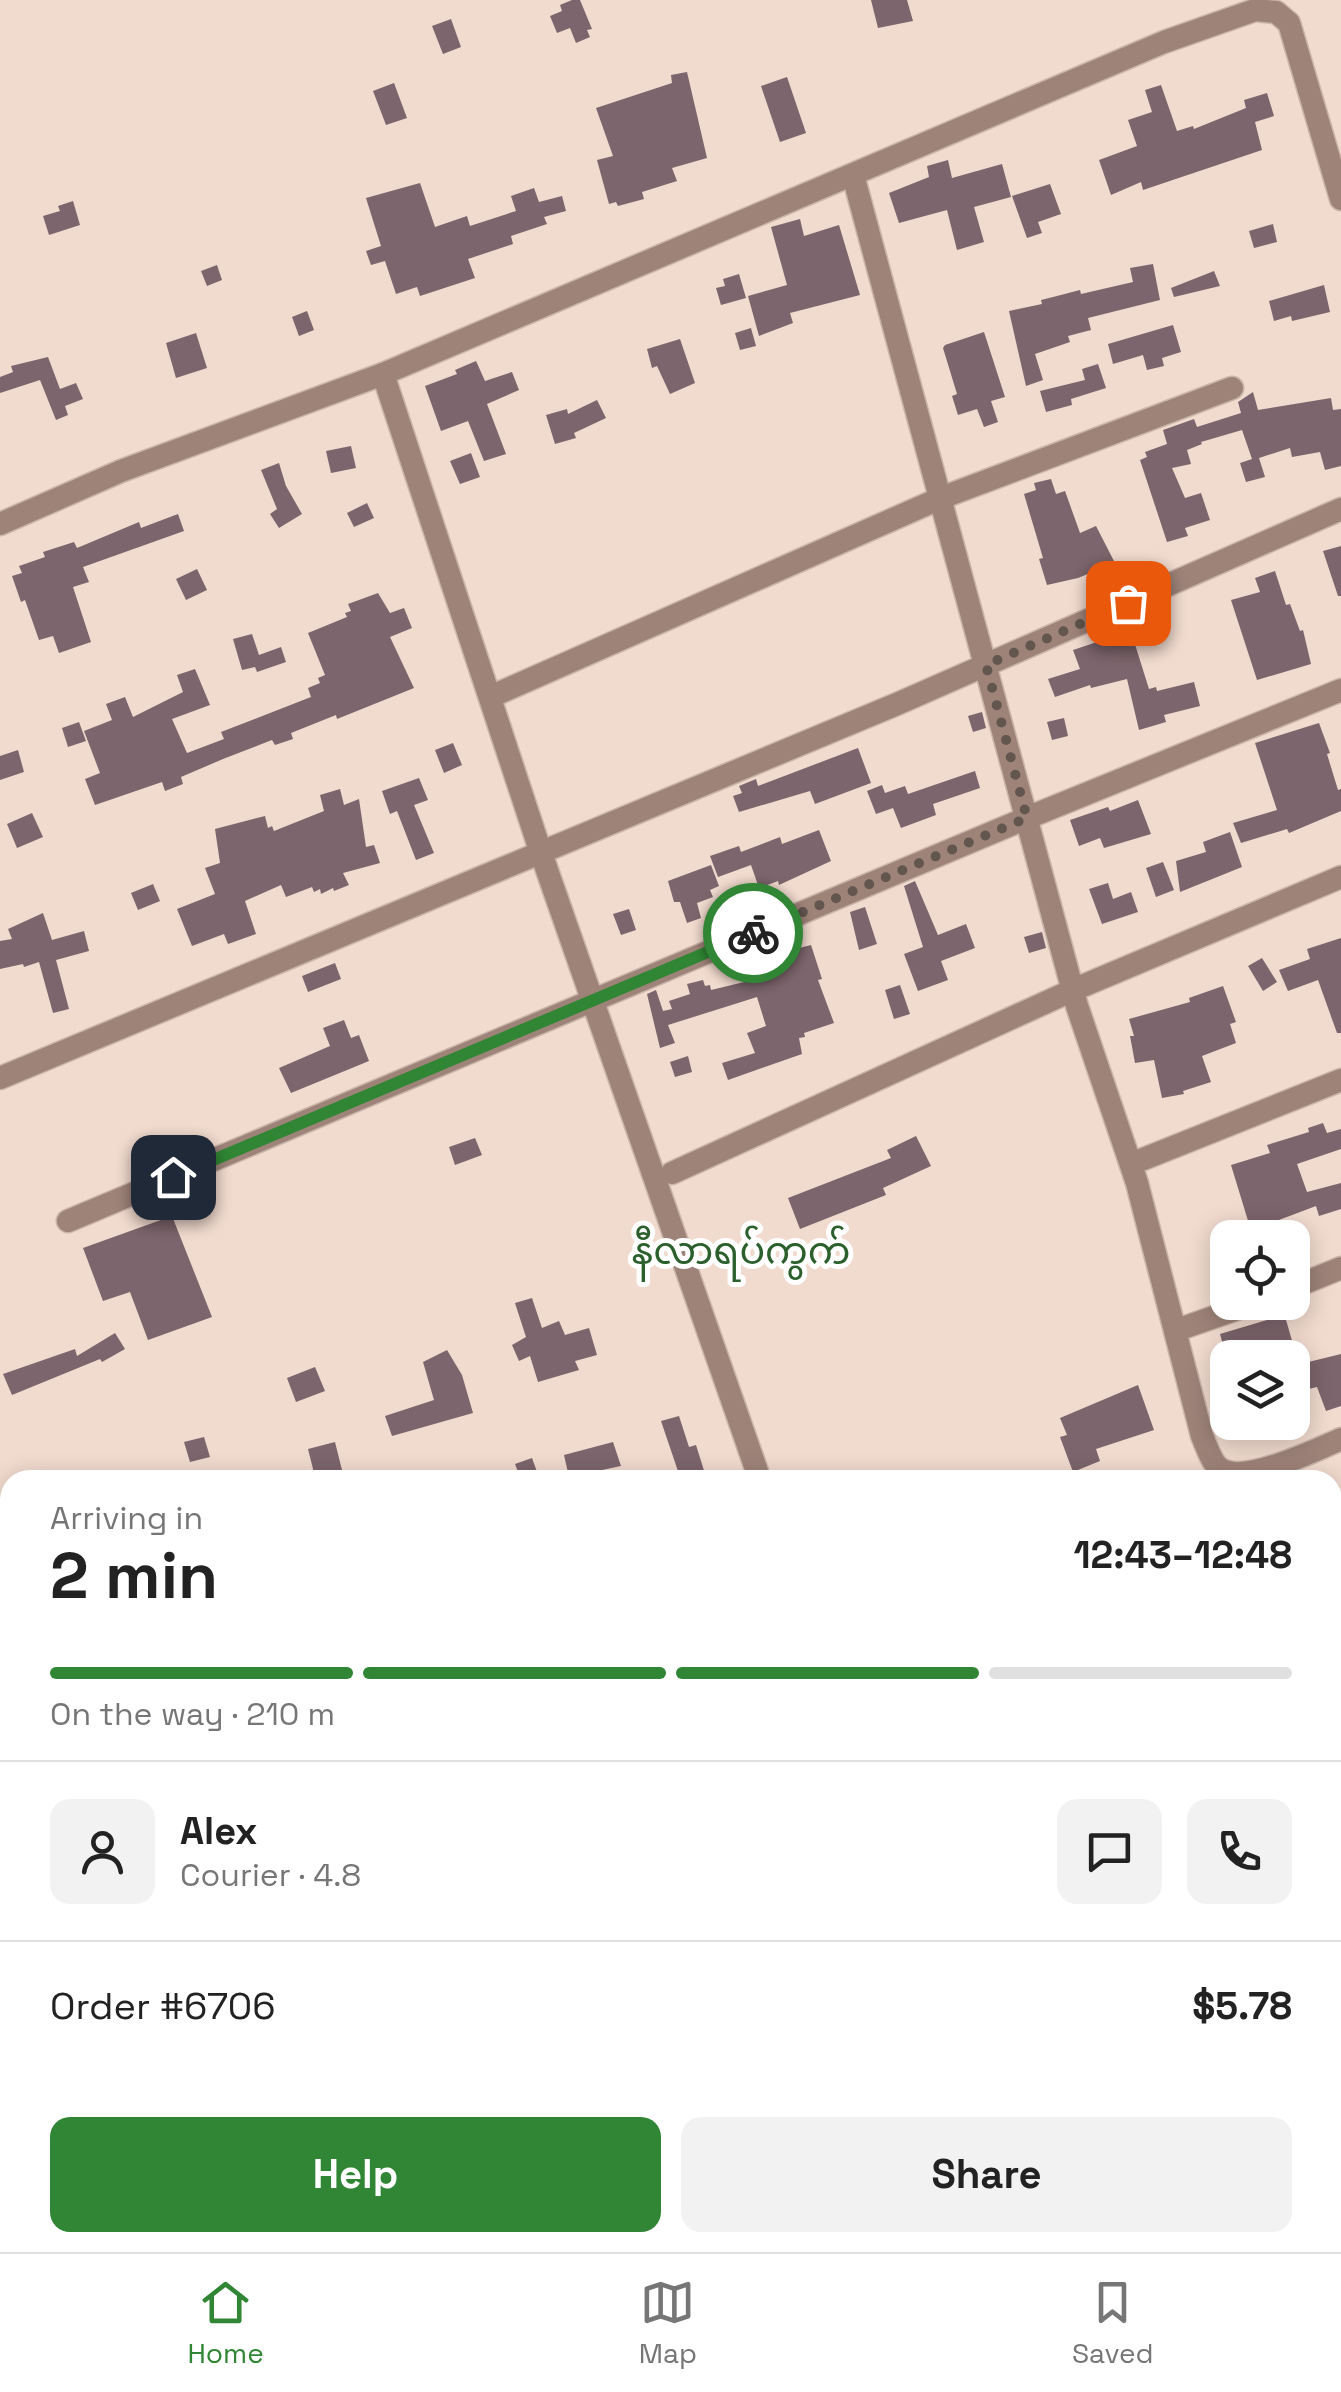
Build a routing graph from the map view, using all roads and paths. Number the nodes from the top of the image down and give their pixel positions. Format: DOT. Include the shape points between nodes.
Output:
graph roads {
  1 [pos="853,174"];
  2 [pos="1341,199"];
  3 [pos="384,374"];
  4 [pos="1232,388"];
  5 [pos="941,498"];
  6 [pos="1341,509"];
  7 [pos="0,524"];
  8 [pos="986,665"];
  9 [pos="1341,690"];
  10 [pos="490,697"];
  11 [pos="1027,818"];
  12 [pos="541,852"];
  13 [pos="1341,878"];
  14 [pos="1073,990"];
  15 [pos="593,1000"];
  16 [pos="0,1078"];
  17 [pos="1341,1080"];
  18 [pos="1131,1164"];
  19 [pos="672,1173"];
  20 [pos="68,1222"];
  21 [pos="1341,1268"];
  22 [pos="1310,1281"];
  23 [pos="1210,1318"];
  24 [pos="1177,1330"];
  25 [pos="1341,1439"];
  26 [pos="757,1470"];
  27 [pos="1224,1470"];
  28 [pos="1262,1470"];
  1 -- 2 [label="street" via="1255,10 1276,12 1289,23"];
  1 -- 3 [label="street"];
  1 -- 5 [label="street"];
  3 -- 7 [label="street" via="121,471"];
  3 -- 10 [label="street"];
  4 -- 5 [label="street"];
  5 -- 8 [label="street"];
  5 -- 10 [label="street"];
  6 -- 8 [label="street"];
  8 -- 11 [label="street"];
  8 -- 12 [label="street"];
  9 -- 11 [label="street"];
  10 -- 12 [label="street"];
  11 -- 14 [label="street"];
  11 -- 15 [label="street"];
  12 -- 15 [label="street"];
  12 -- 16 [label="street"];
  13 -- 14 [label="street"];
  14 -- 18 [label="street"];
  14 -- 19 [label="street"];
  15 -- 20 [label="street"];
  15 -- 26 [label="street"];
  17 -- 18 [label="street"];
  18 -- 24 [label="street"];
  21 -- 22 [label="street"];
  23 -- 24 [label="street"];
  24 -- 27 [label="street" via="1202,1436"];
  25 -- 28 [label="street"];
}
